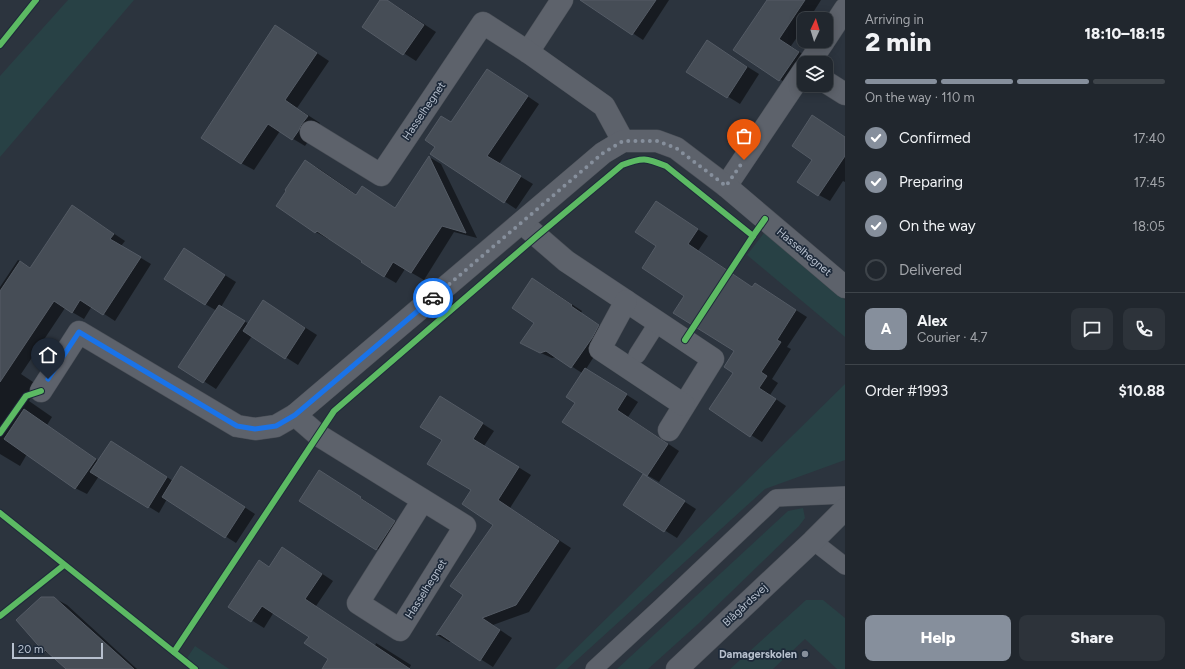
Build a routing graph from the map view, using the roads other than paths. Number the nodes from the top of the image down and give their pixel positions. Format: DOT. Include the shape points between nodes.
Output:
graph roads {
  1 [pos="562,0"];
  2 [pos="845,9"];
  3 [pos="833,27"];
  4 [pos="528,52"];
  5 [pos="797,80"];
  6 [pos="833,86"];
  7 [pos="845,94"];
  8 [pos="311,132"];
  9 [pos="623,141"];
  10 [pos="726,186"];
  11 [pos="522,223"];
  12 [pos="845,287"];
  13 [pos="626,301"];
  14 [pos="658,322"];
  15 [pos="637,355"];
  16 [pos="41,391"];
  17 [pos="684,405"];
  18 [pos="295,415"];
  19 [pos="669,430"];
  20 [pos="845,495"];
  21 [pos="423,500"];
  22 [pos="845,509"];
  23 [pos="813,541"];
  24 [pos="845,566"];
  25 [pos="594,669"];
  26 [pos="677,669"];
  1 -- 4 [label="street"];
  2 -- 3 [label="street"];
  4 -- 8 [label="street, Hasselhegnet" via="483,23 381,175"];
  4 -- 9 [label="street, Hasselhegnet" via="604,106"];
  5 -- 10 [label="street"];
  6 -- 7 [label="street"];
  9 -- 10 [label="street, Hasselhegnet" via="657,141 676,148"];
  9 -- 11 [label="street" via="603,153"];
  10 -- 12 [label="street, Hasselhegnet"];
  11 -- 13 [label="street" via="566,261"];
  11 -- 18 [label="street"];
  13 -- 14 [label="street"];
  13 -- 17 [label="street" via="600,349"];
  14 -- 15 [label="lane"];
  14 -- 17 [label="street" via="713,359"];
  16 -- 18 [label="street" via="79,332 237,426 255,429 276,426"];
  17 -- 19 [label="street"];
  18 -- 21 [label="street, Hasselhegnet" via="318,435"];
  20 -- 25 [label="lane" via="776,498"];
  21 -- 21 [label="street, Hasselhegnet" via="358,604 400,630 465,526"];
  22 -- 23 [label="street, Blågårdsvej"];
  23 -- 24 [label="lane"];
  23 -- 26 [label="street, Blågårdsvej"];
}
